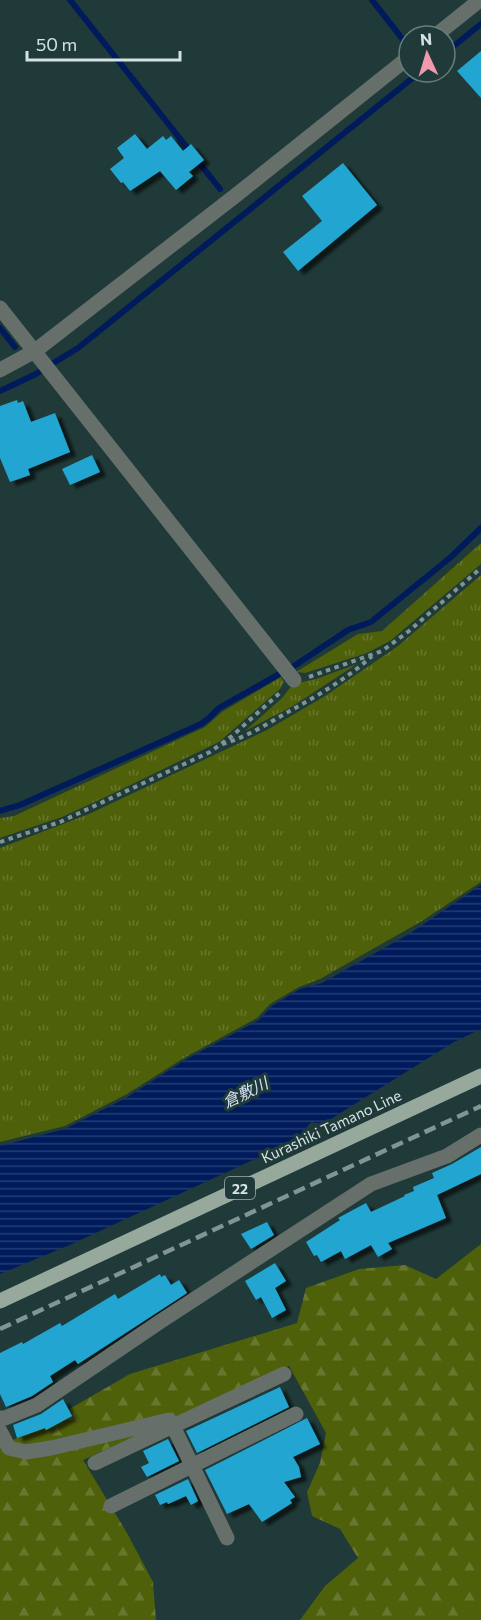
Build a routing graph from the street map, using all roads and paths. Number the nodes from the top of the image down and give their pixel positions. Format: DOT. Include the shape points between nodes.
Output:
graph roads {
  1 [pos="480,0"];
  2 [pos="450,24"];
  3 [pos="397,67"];
  4 [pos="0,308"];
  5 [pos="44,362"];
  6 [pos="0,370"];
  7 [pos="481,568"];
  8 [pos="374,654"];
  9 [pos="288,674"];
  10 [pos="218,746"];
  11 [pos="0,842"];
  12 [pos="481,1076"];
  13 [pos="481,1136"];
  14 [pos="0,1301"];
  15 [pos="284,1374"];
  16 [pos="296,1414"];
  17 [pos="0,1418"];
  18 [pos="173,1426"];
  19 [pos="0,1431"];
  20 [pos="95,1463"];
  21 [pos="192,1465"];
  22 [pos="111,1506"];
  23 [pos="227,1538"];
  1 -- 2 [label="street"];
  3 -- 5 [label="street" via="236,196"];
  4 -- 5 [label="street"];
  5 -- 6 [label="street"];
  5 -- 9 [label="street"];
  7 -- 8 [label="path" via="409,631"];
  8 -- 9 [label="path" via="312,676"];
  8 -- 10 [label="path" via="316,696 263,727"];
  9 -- 10 [label="path" via="232,736"];
  10 -- 11 [label="path" via="99,805"];
  12 -- 14 [label="main road, Kurashiki Tamano Line / 22"];
  13 -- 17 [label="street" via="447,1156 371,1184 37,1405"];
  15 -- 18 [label="street"];
  16 -- 21 [label="street"];
  18 -- 19 [label="street" via="169,1420 146,1424 26,1452 9,1448"];
  18 -- 20 [label="street"];
  18 -- 21 [label="street"];
  21 -- 22 [label="street"];
  21 -- 23 [label="street"];
}
